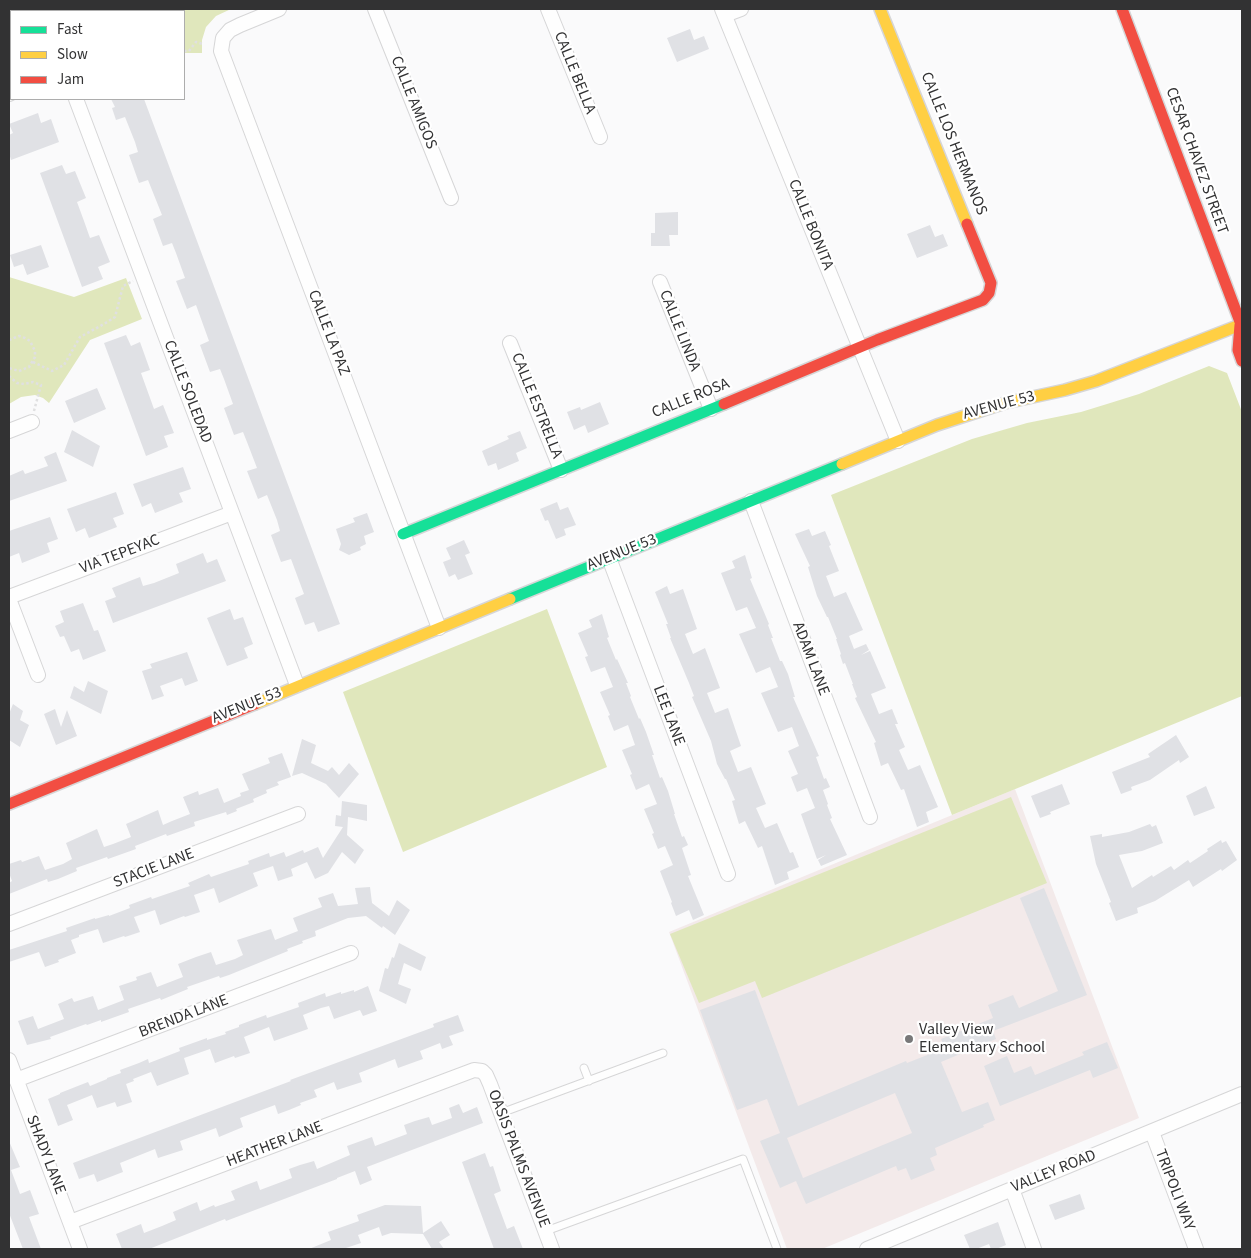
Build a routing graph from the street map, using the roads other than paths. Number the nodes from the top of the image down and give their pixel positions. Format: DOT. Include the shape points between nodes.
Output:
graph roads {
  1 [pos="279,9"];
  2 [pos="375,9"];
  3 [pos="548,9"];
  4 [pos="740,9"];
  5 [pos="880,9"];
  6 [pos="1122,9"];
  7 [pos="723,12"];
  8 [pos="76,100"];
  9 [pos="600,137"];
  10 [pos="450,198"];
  11 [pos="660,282"];
  12 [pos="989,293"];
  13 [pos="1242,325"];
  14 [pos="510,343"];
  15 [pos="860,347"];
  16 [pos="1242,361"];
  17 [pos="710,409"];
  18 [pos="32,422"];
  19 [pos="9,431"];
  20 [pos="898,440"];
  21 [pos="561,470"];
  22 [pos="751,501"];
  23 [pos="232,513"];
  24 [pos="403,534"];
  25 [pos="609,558"];
  26 [pos="9,598"];
  27 [pos="439,628"];
  28 [pos="38,675"];
  29 [pos="297,686"];
  30 [pos="9,804"];
  31 [pos="298,814"];
  32 [pos="870,818"];
  33 [pos="728,874"];
  34 [pos="9,924"];
  35 [pos="350,953"];
  36 [pos="663,1052"];
  37 [pos="9,1060"];
  38 [pos="584,1068"];
  39 [pos="482,1071"];
  40 [pos="16,1080"];
  41 [pos="589,1081"];
  42 [pos="1242,1094"];
  43 [pos="501,1113"];
  44 [pos="1152,1132"];
  45 [pos="1012,1189"];
  46 [pos="70,1222"];
  47 [pos="546,1231"];
  48 [pos="80,1249"];
  49 [pos="552,1249"];
  50 [pos="777,1249"];
  51 [pos="868,1249"];
  52 [pos="1034,1249"];
  53 [pos="1196,1249"];
  1 -- 24 [label="street, CALLE LA PAZ" via="230,30 223,38 221,51"];
  2 -- 10 [label="street, CALLE AMIGOS"];
  3 -- 9 [label="street, CALLE BELLA"];
  4 -- 7 [label="street"];
  5 -- 12 [label="street, CALLE LOS HERMANOS" via="988,275 991,283"];
  6 -- 13 [label="street, CESAR CHAVEZ STREET"];
  7 -- 15 [label="street, CALLE BONITA"];
  8 -- 23 [label="street, CALLE SOLEDAD"];
  11 -- 17 [label="street, CALLE LINDA"];
  12 -- 15 [label="street, CALLE ROSA" via="975,303"];
  13 -- 16 [label="street, CESAR CHAVEZ STREET" via="1238,350"];
  13 -- 20 [label="street, AVENUE 53" via="1096,382 974,412"];
  14 -- 21 [label="street, CALLE ESTRELLA"];
  15 -- 17 [label="street, CALLE ROSA"];
  15 -- 20 [label="street, CALLE BONITA"];
  17 -- 21 [label="street, CALLE ROSA"];
  18 -- 19 [label="street"];
  20 -- 22 [label="street, AVENUE 53"];
  21 -- 24 [label="street, CALLE ROSA"];
  22 -- 25 [label="street, AVENUE 53"];
  22 -- 32 [label="street, ADAM LANE"];
  23 -- 26 [label="street, VIA TEPEYAC"];
  23 -- 29 [label="street, CALLE SOLEDAD"];
  24 -- 27 [label="street, CALLE LA PAZ"];
  25 -- 27 [label="street, AVENUE 53"];
  25 -- 33 [label="street, LEE LANE"];
  26 -- 28 [label="street"];
  27 -- 29 [label="street, AVENUE 53"];
  29 -- 30 [label="street, AVENUE 53"];
  31 -- 34 [label="street, STACIE LANE"];
  35 -- 40 [label="street, BRENDA LANE"];
  36 -- 41 [label="lane"];
  37 -- 40 [label="street, SHADY LANE"];
  38 -- 41 [label="lane"];
  39 -- 43 [label="street, OASIS PALMS AVENUE"];
  39 -- 46 [label="street, HEATHER LANE" via="474,1070"];
  40 -- 46 [label="street, SHADY LANE"];
  41 -- 43 [label="lane"];
  42 -- 44 [label="street, VALLEY ROAD"];
  43 -- 47 [label="street, OASIS PALMS AVENUE"];
  44 -- 45 [label="street, VALLEY ROAD"];
  44 -- 53 [label="street, TRIPOLI WAY"];
  45 -- 51 [label="street, VALLEY ROAD"];
  45 -- 52 [label="street"];
  46 -- 48 [label="street, SHADY LANE"];
  47 -- 49 [label="street, OASIS PALMS AVENUE"];
  47 -- 50 [label="lane" via="743,1159"];
}
